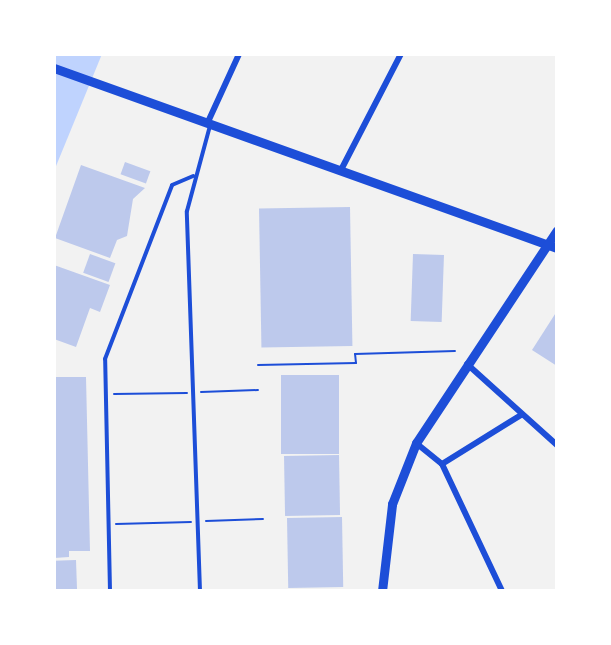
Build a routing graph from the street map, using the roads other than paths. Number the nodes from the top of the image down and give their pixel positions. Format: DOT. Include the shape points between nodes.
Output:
graph roads {
  1 [pos="238,54"];
  2 [pos="401,54"];
  3 [pos="54,68"];
  4 [pos="208,126"];
  5 [pos="341,170"];
  6 [pos="194,175"];
  7 [pos="557,230"];
  8 [pos="553,245"];
  9 [pos="467,364"];
  10 [pos="521,415"];
  11 [pos="416,443"];
  12 [pos="557,445"];
  13 [pos="442,464"];
  14 [pos="110,591"];
  15 [pos="200,591"];
  16 [pos="382,591"];
  17 [pos="502,591"];
  1 -- 4 [label="street"];
  2 -- 5 [label="street"];
  3 -- 4 [label="street"];
  4 -- 5 [label="street"];
  4 -- 6 [label="lane"];
  5 -- 8 [label="street"];
  6 -- 14 [label="lane" via="172,185 105,359"];
  6 -- 15 [label="lane" via="187,211"];
  7 -- 8 [label="street"];
  8 -- 9 [label="street"];
  9 -- 10 [label="street"];
  9 -- 11 [label="street"];
  10 -- 12 [label="street"];
  10 -- 13 [label="street"];
  11 -- 13 [label="street"];
  11 -- 16 [label="street" via="387,526"];
  13 -- 17 [label="street"];
}
